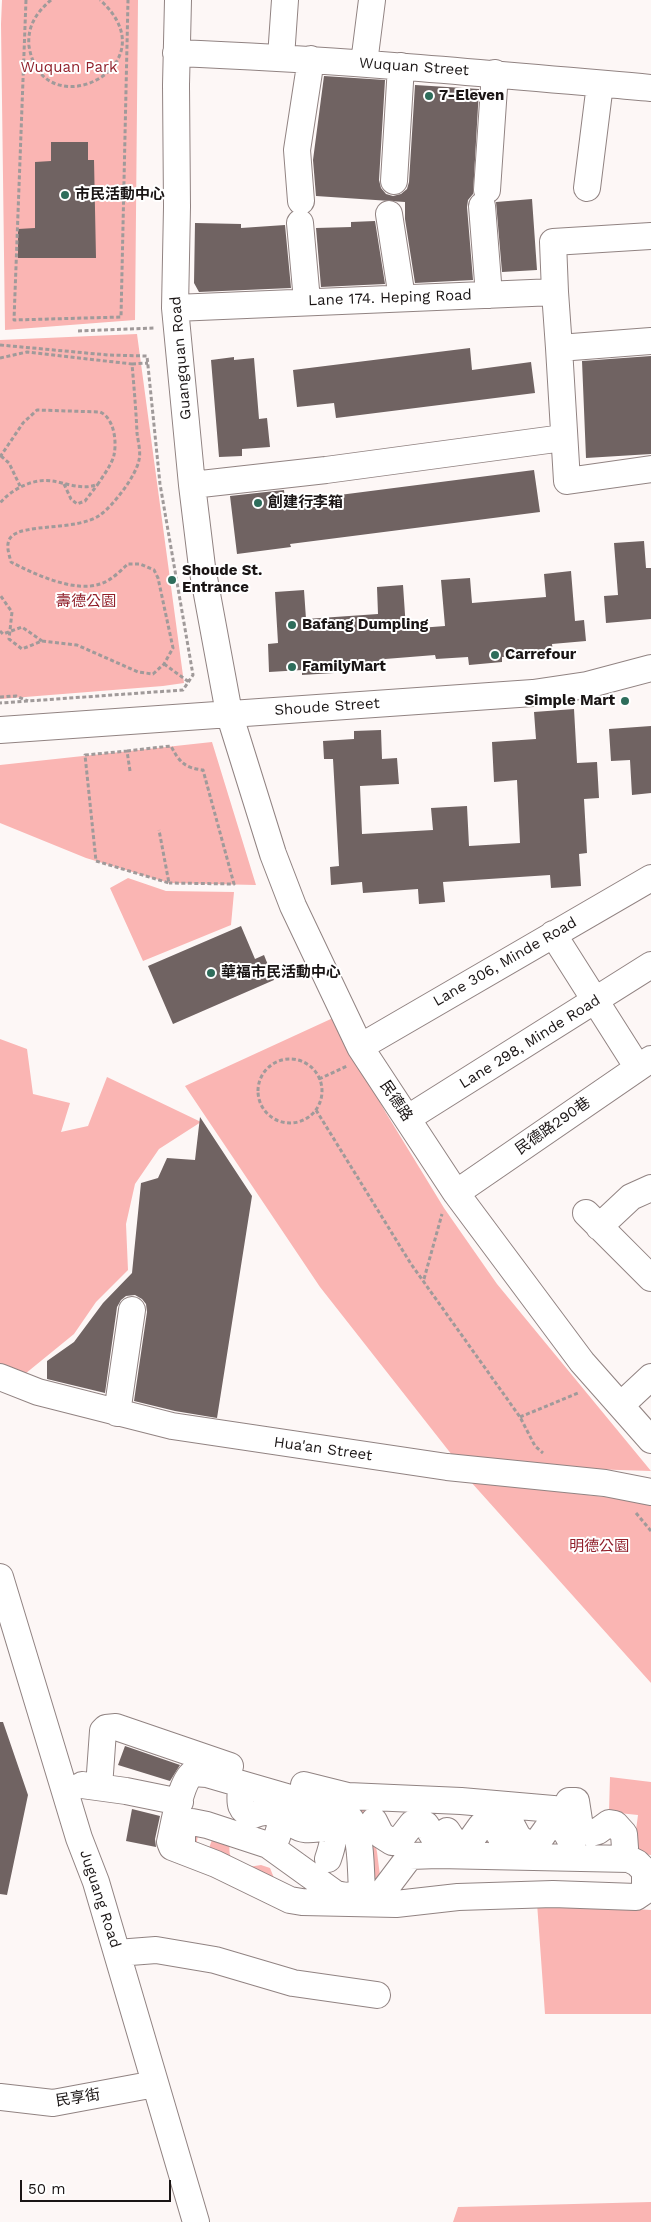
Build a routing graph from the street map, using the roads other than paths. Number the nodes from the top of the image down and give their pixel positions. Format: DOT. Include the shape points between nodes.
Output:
graph roads {
  1 [pos="178,0"];
  2 [pos="285,0"];
  3 [pos="372,0"];
  4 [pos="176,53"];
  5 [pos="281,57"];
  6 [pos="311,59"];
  7 [pos="364,63"];
  8 [pos="402,66"];
  9 [pos="495,73"];
  10 [pos="600,84"];
  11 [pos="651,88"];
  12 [pos="394,181"];
  13 [pos="587,188"];
  14 [pos="389,214"];
  15 [pos="651,236"];
  16 [pos="555,292"];
  17 [pos="489,295"];
  18 [pos="402,298"];
  19 [pos="307,301"];
  20 [pos="176,318"];
  21 [pos="651,341"];
  22 [pos="559,348"];
  23 [pos="563,438"];
  24 [pos="651,469"];
  25 [pos="192,485"];
  26 [pos="651,668"];
  27 [pos="229,713"];
  28 [pos="0,730"];
  29 [pos="651,878"];
  30 [pos="553,934"];
  31 [pos="651,965"];
  32 [pos="596,1000"];
  33 [pos="354,1056"];
  34 [pos="645,1063"];
  35 [pos="408,1118"];
  36 [pos="651,1188"];
  37 [pos="450,1201"];
  38 [pos="651,1278"];
  39 [pos="132,1310"];
  40 [pos="0,1377"];
  41 [pos="651,1377"];
  42 [pos="621,1405"];
  43 [pos="118,1412"];
  44 [pos="651,1440"];
  45 [pos="651,1492"];
  46 [pos="0,1577"];
  47 [pos="241,1785"];
  48 [pos="64,1786"];
  49 [pos="100,1787"];
  50 [pos="293,1800"];
  51 [pos="184,1807"];
  52 [pos="374,1821"];
  53 [pos="236,1834"];
  54 [pos="572,1844"];
  55 [pos="625,1848"];
  56 [pos="190,1853"];
  57 [pos="328,1859"];
  58 [pos="276,1885"];
  59 [pos="366,1894"];
  60 [pos="117,1953"];
  61 [pos="377,1995"];
  62 [pos="155,2084"];
  63 [pos="0,2097"];
  64 [pos="196,2222"];
  1 -- 4 [label="street, Guangquan Road"];
  2 -- 5 [label="street"];
  3 -- 7 [label="street"];
  4 -- 5 [label="street, Wuquan Street"];
  4 -- 20 [label="street, Guangquan Road"];
  5 -- 6 [label="street, Wuquan Street"];
  6 -- 7 [label="street, Wuquan Street"];
  6 -- 19 [label="street" via="297,150"];
  7 -- 8 [label="street, Wuquan Street"];
  8 -- 9 [label="street, Wuquan Street"];
  8 -- 12 [label="street"];
  9 -- 10 [label="street, Wuquan Street"];
  9 -- 17 [label="street" via="485,198"];
  10 -- 11 [label="street, Wuquan Street"];
  10 -- 13 [label="street"];
  14 -- 18 [label="street"];
  15 -- 16 [label="street" via="553,242"];
  16 -- 17 [label="street, Lane 174. Heping Road"];
  16 -- 22 [label="street"];
  17 -- 18 [label="street, Lane 174. Heping Road"];
  18 -- 19 [label="street, Lane 174. Heping Road"];
  19 -- 20 [label="street, Lane 174. Heping Road"];
  20 -- 25 [label="street, Guangquan Road"];
  21 -- 22 [label="street"];
  22 -- 23 [label="street"];
  23 -- 24 [label="street" via="567,481"];
  23 -- 25 [label="street"];
  25 -- 27 [label="street, Guangquan Road" via="202,567"];
  26 -- 27 [label="street, Shoude Street" via="533,693"];
  27 -- 28 [label="street, Shoude Street"];
  27 -- 33 [label="street, 民德路" via="273,854"];
  29 -- 30 [label="street, Lane 306, Minde Road"];
  30 -- 32 [label="street"];
  30 -- 33 [label="street, Lane 306, Minde Road"];
  31 -- 32 [label="street, Lane 298, Minde Road"];
  32 -- 34 [label="street"];
  32 -- 35 [label="street, Lane 298, Minde Road"];
  33 -- 35 [label="street, 民德路"];
  34 -- 37 [label="street, 民德路290巷"];
  35 -- 37 [label="street, 民德路"];
  36 -- 38 [label="street" via="631,1196 593,1220"];
  37 -- 42 [label="street, 民德路"];
  39 -- 43 [label="street"];
  40 -- 43 [label="street, Hua'an Street" via="38,1392"];
  41 -- 42 [label="street"];
  42 -- 44 [label="street, 民德路"];
  43 -- 45 [label="street, Hua'an Street" via="181,1428 447,1467 605,1483"];
  46 -- 48 [label="street, Juguang Road"];
  47 -- 50 [label="street"];
  47 -- 51 [label="street" via="193,1773 188,1777"];
  47 -- 51 [label="street" via="239,1804 242,1809 254,1815 267,1811 279,1818 280,1827 269,1836"];
  48 -- 49 [label="street"];
  48 -- 60 [label="street, Juguang Road"];
  49 -- 51 [label="street"];
  49 -- 55 [label="street" via="103,1731 116,1727 242,1770 345,1789 576,1811 580,1827 591,1833 609,1823 615,1824 624,1834"];
  50 -- 57 [label="street" via="295,1824 305,1830 324,1826 333,1834 334,1842"];
  50 -- 59 [label="street" via="351,1818 358,1833 362,1888"];
  51 -- 56 [label="street" via="170,1842 172,1847"];
  52 -- 54 [label="street" via="381,1835 392,1842 402,1837 412,1824 418,1823 460,1845 471,1840 481,1826 518,1837 528,1845 538,1840 548,1826 555,1826 568,1834"];
  53 -- 56 [label="street" via="192,1822 186,1825 182,1834 182,1847"];
  53 -- 58 [label="street" via="233,1852 237,1859 242,1864 273,1864 277,1871"];
  53 -- 59 [label="street" via="268,1845 336,1894"];
  56 -- 59 [label="street" via="290,1900 396,1904 458,1897 553,1894 636,1897 645,1891 646,1880 645,1872 629,1859 410,1856 382,1894"];
  60 -- 61 [label="street" via="156,1950 215,1960 293,1983"];
  60 -- 62 [label="street, Juguang Road"];
  62 -- 63 [label="street, 民享街" via="53,2103"];
  62 -- 64 [label="street, Juguang Road"];
}
